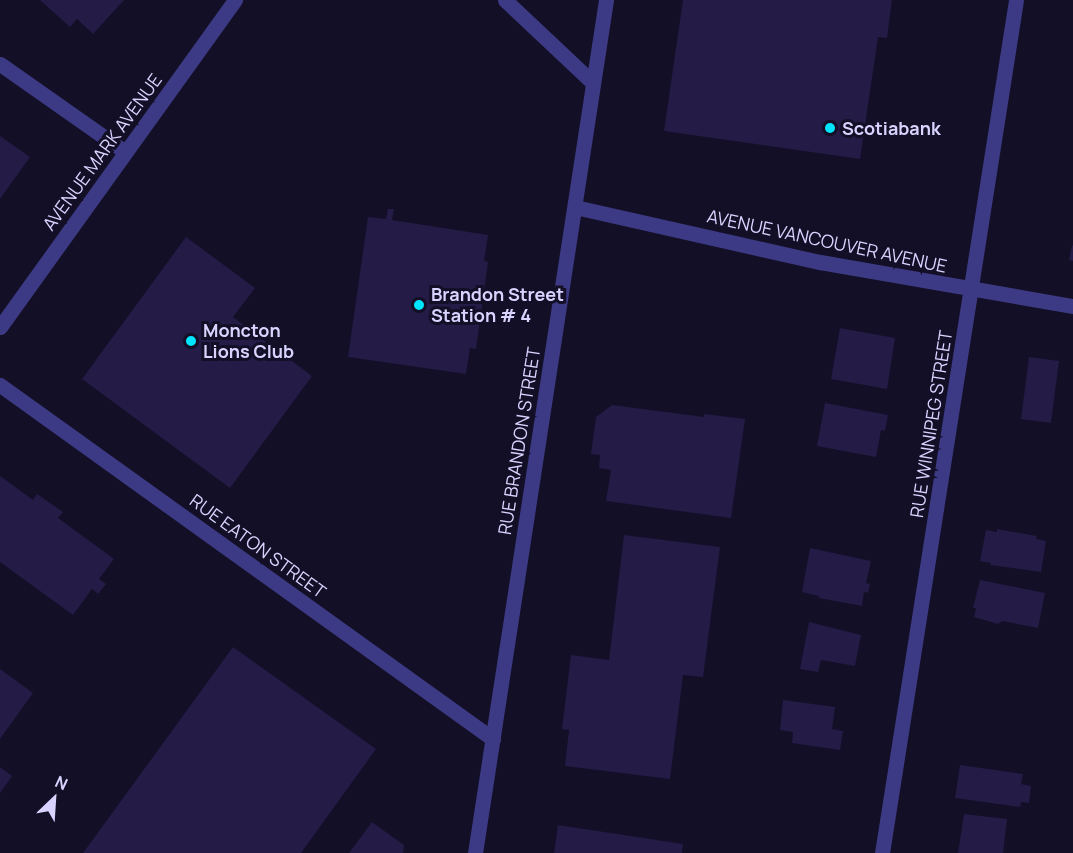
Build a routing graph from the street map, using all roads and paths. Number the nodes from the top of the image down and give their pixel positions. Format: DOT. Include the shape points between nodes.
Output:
graph roads {
  1 [pos="235,0"];
  2 [pos="505,0"];
  3 [pos="606,0"];
  4 [pos="1016,0"];
  5 [pos="0,64"];
  6 [pos="593,83"];
  7 [pos="125,152"];
  8 [pos="574,207"];
  9 [pos="971,290"];
  10 [pos="1073,306"];
  11 [pos="0,327"];
  12 [pos="0,385"];
  13 [pos="493,739"];
  14 [pos="475,853"];
  15 [pos="882,853"];
  1 -- 7 [label="street, AVENUE MARK AVENUE"];
  2 -- 6 [label="street"];
  3 -- 6 [label="street, RUE BRANDON STREET"];
  4 -- 9 [label="street, RUE WINNIPEG STREET"];
  5 -- 7 [label="street"];
  6 -- 8 [label="street, RUE BRANDON STREET"];
  7 -- 11 [label="street, AVENUE MARK AVENUE"];
  8 -- 9 [label="street, AVENUE VANCOUVER AVENUE" via="820,262"];
  8 -- 13 [label="street, RUE BRANDON STREET"];
  9 -- 10 [label="street, AVENUE VANCOUVER AVENUE"];
  9 -- 15 [label="street, RUE WINNIPEG STREET"];
  12 -- 13 [label="street, RUE EATON STREET"];
  13 -- 14 [label="street, RUE BRANDON STREET"];
}
